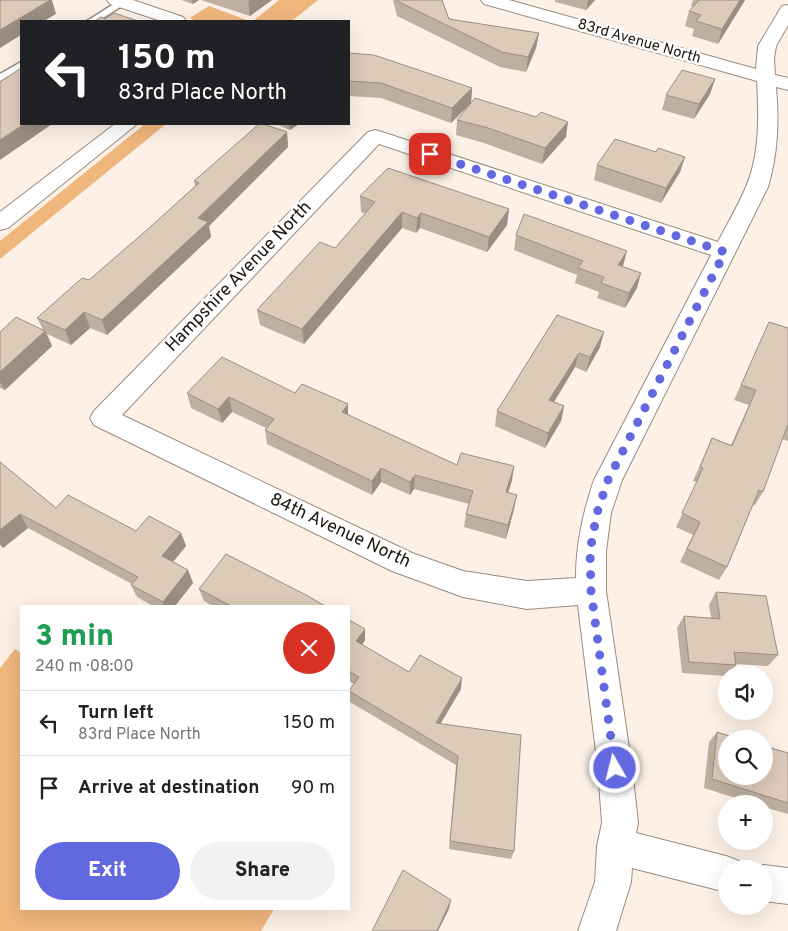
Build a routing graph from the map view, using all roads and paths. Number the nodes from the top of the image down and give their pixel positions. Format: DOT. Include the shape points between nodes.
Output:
graph roads {
  1 [pos="490,0"];
  2 [pos="119,1"];
  3 [pos="788,10"];
  4 [pos="93,20"];
  5 [pos="174,20"];
  6 [pos="20,66"];
  7 [pos="0,78"];
  8 [pos="777,81"];
  9 [pos="126,125"];
  10 [pos="0,224"];
  11 [pos="725,252"];
  12 [pos="103,418"];
  13 [pos="591,591"];
  14 [pos="615,846"];
  15 [pos="718,872"];
  16 [pos="773,884"];
  17 [pos="788,886"];
  18 [pos="597,931"];
  1 -- 8 [label="street, 83rd Avenue North"];
  2 -- 4 [label="lane"];
  2 -- 5 [label="street"];
  3 -- 8 [label="street" via="767,46"];
  6 -- 7 [label="lane"];
  8 -- 11 [label="street" via="766,163"];
  9 -- 10 [label="street"];
  11 -- 12 [label="street, Hampshire Avenue North" via="374,136"];
  11 -- 13 [label="street" via="608,480 597,513 590,551"];
  12 -- 13 [label="street, 84th Avenue North" via="402,562 446,578 463,584 527,594"];
  13 -- 14 [label="street" via="616,777 620,823"];
  14 -- 15 [label="street"];
  14 -- 18 [label="street" via="613,882"];
  16 -- 17 [label="street"];
}
